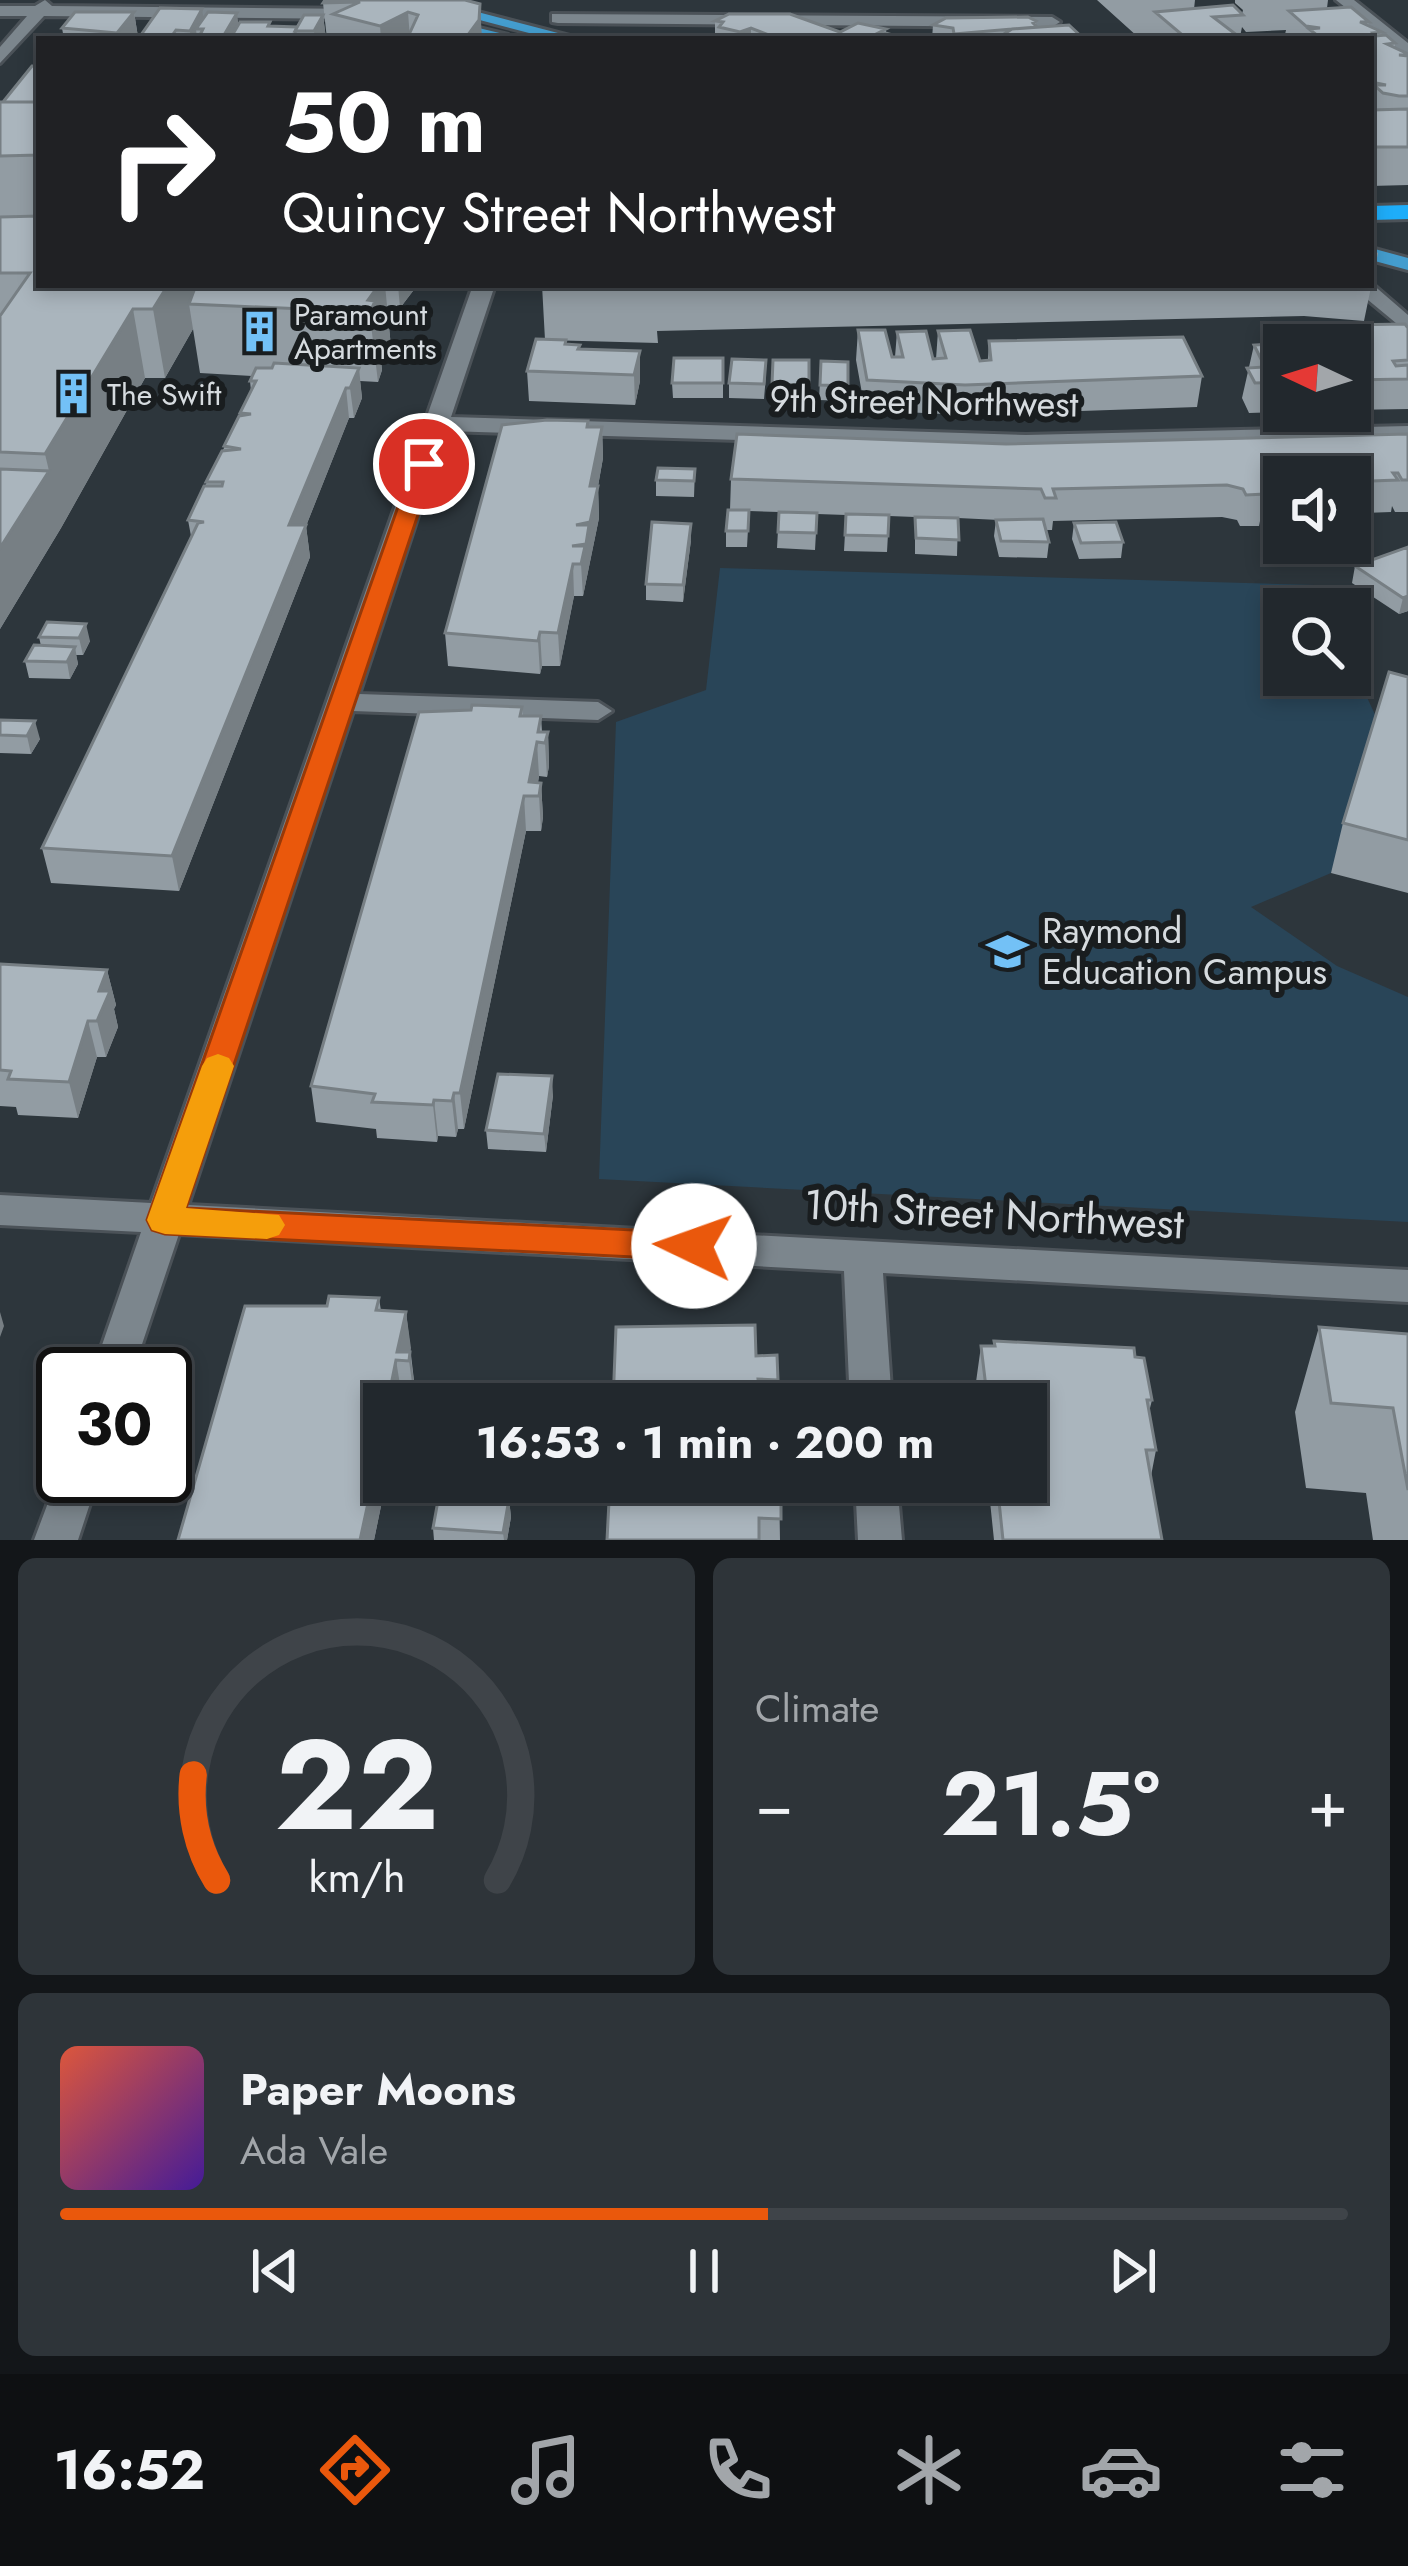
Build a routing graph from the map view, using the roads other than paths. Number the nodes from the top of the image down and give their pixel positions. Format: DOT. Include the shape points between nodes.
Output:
graph roads {
  1 [pos="340,0"];
  2 [pos="1028,0"];
  3 [pos="1343,0"];
  4 [pos="44,6"];
  5 [pos="394,10"];
  6 [pos="0,11"];
  7 [pos="1052,22"];
  8 [pos="560,26"];
  9 [pos="491,36"];
  10 [pos="1067,36"];
  11 [pos="1408,52"];
  12 [pos="0,58"];
  13 [pos="1408,212"];
  14 [pos="1374,213"];
  15 [pos="1374,238"];
  16 [pos="1408,246"];
  17 [pos="1374,255"];
  18 [pos="1408,264"];
  19 [pos="483,288"];
  20 [pos="1364,288"];
  21 [pos="1408,326"];
  22 [pos="438,424"];
  23 [pos="1408,433"];
  24 [pos="344,702"];
  25 [pos="598,711"];
  26 [pos="0,1210"];
  27 [pos="165,1220"];
  28 [pos="862,1255"];
  29 [pos="1408,1286"];
  30 [pos="121,1347"];
  31 [pos="871,1383"];
  32 [pos="69,1503"];
  33 [pos="878,1503"];
  34 [pos="56,1540"];
  35 [pos="880,1540"];
  1 -- 5 [label="main road"];
  2 -- 7 [label="street"];
  3 -- 11 [label="street"];
  4 -- 5 [label="street"];
  4 -- 6 [label="street"];
  4 -- 12 [label="street"];
  5 -- 8 [label="main road"];
  5 -- 9 [label="main road"];
  7 -- 8 [label="street"];
  7 -- 10 [label="street"];
  13 -- 14 [label="highway"];
  15 -- 16 [label="main road"];
  17 -- 18 [label="main road"];
  19 -- 22 [label="street"];
  20 -- 21 [label="street"];
  22 -- 23 [label="street, 9th Street Northwest" via="1026,442"];
  22 -- 24 [label="street"];
  24 -- 25 [label="street"];
  24 -- 27 [label="street"];
  26 -- 27 [label="street, 10th Street Northwest"];
  27 -- 28 [label="street, 10th Street Northwest"];
  27 -- 30 [label="street"];
  28 -- 29 [label="street, 10th Street Northwest"];
  28 -- 31 [label="street"];
  32 -- 34 [label="street"];
  33 -- 35 [label="street"];
}
